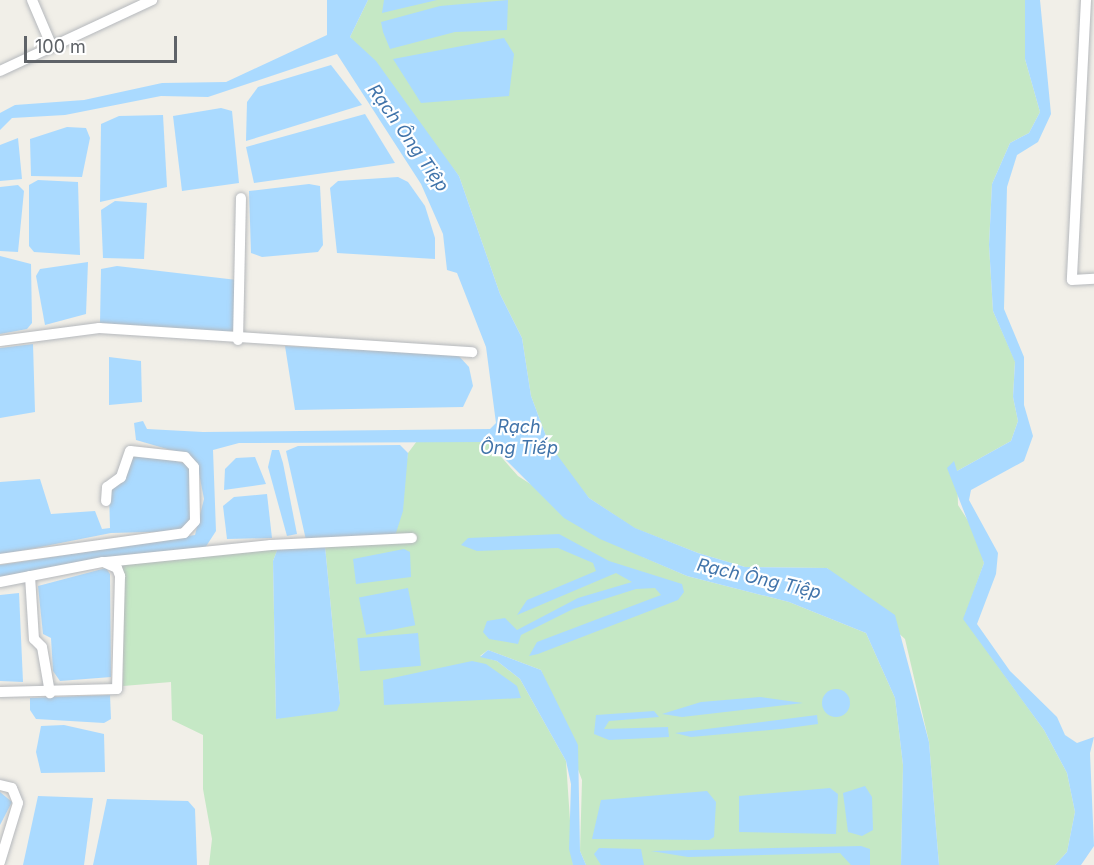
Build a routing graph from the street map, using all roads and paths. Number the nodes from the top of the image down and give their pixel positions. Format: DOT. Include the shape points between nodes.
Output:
graph roads {
  1 [pos="32,0"];
  2 [pos="152,0"];
  3 [pos="1086,0"];
  4 [pos="1083,43"];
  5 [pos="52,47"];
  6 [pos="1094,49"];
  7 [pos="0,71"];
  8 [pos="241,198"];
  9 [pos="1094,279"];
  10 [pos="238,340"];
  11 [pos="0,341"];
  12 [pos="472,352"];
  13 [pos="106,501"];
  14 [pos="412,538"];
  15 [pos="0,559"];
  16 [pos="103,562"];
  17 [pos="30,576"];
  18 [pos="0,582"];
  19 [pos="0,693"];
  20 [pos="50,693"];
  21 [pos="0,785"];
  22 [pos="0,862"];
  1 -- 5 [label="street"];
  2 -- 5 [label="street"];
  3 -- 4 [label="street"];
  4 -- 6 [label="street"];
  4 -- 9 [label="street" via="1072,280"];
  5 -- 7 [label="street"];
  8 -- 10 [label="street"];
  10 -- 11 [label="street" via="99,328"];
  10 -- 12 [label="street"];
  13 -- 15 [label="street" via="107,487 122,477 130,451 185,457 194,467 195,521 184,533"];
  14 -- 16 [label="street" via="271,545"];
  16 -- 17 [label="street"];
  16 -- 20 [label="street" via="117,568 120,576 118,688"];
  17 -- 18 [label="street"];
  17 -- 20 [label="street" via="34,639 42,647"];
  19 -- 20 [label="street"];
  21 -- 22 [label="street" via="12,788 18,803"];
}
